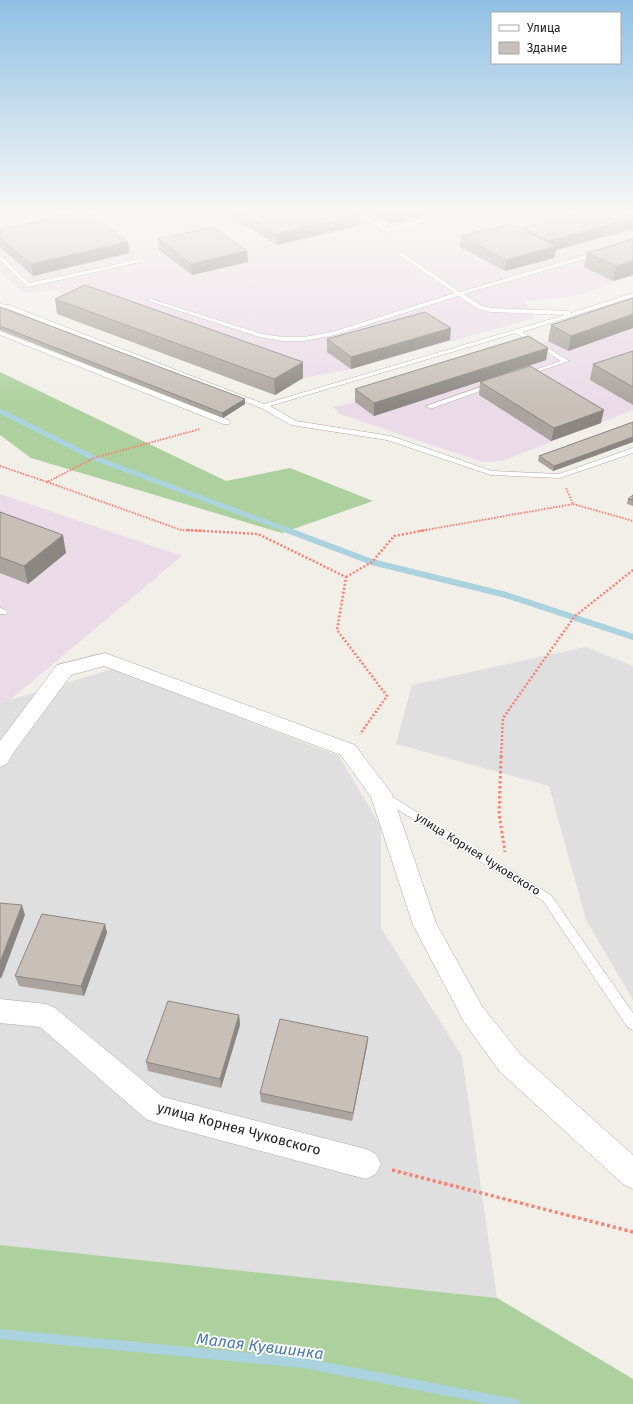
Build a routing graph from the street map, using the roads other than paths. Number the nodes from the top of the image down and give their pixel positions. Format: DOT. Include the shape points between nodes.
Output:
graph roads {
  1 [pos="20,277"];
  2 [pos="68,277"];
  3 [pos="433,277"];
  4 [pos="519,277"];
  5 [pos="459,294"];
  6 [pos="633,296"];
  7 [pos="149,300"];
  8 [pos="0,306"];
  9 [pos="578,313"];
  10 [pos="516,331"];
  11 [pos="0,333"];
  12 [pos="521,376"];
  13 [pos="498,384"];
  14 [pos="264,406"];
  15 [pos="430,406"];
  16 [pos="226,422"];
  17 [pos="633,450"];
  18 [pos="0,759"];
  19 [pos="381,794"];
  20 [pos="0,1011"];
  21 [pos="633,1024"];
  22 [pos="366,1164"];
  23 [pos="633,1174"];
  1 -- 2 [label="lane" via="28,285"];
  3 -- 5 [label="lane"];
  4 -- 5 [label="lane"];
  5 -- 7 [label="lane" via="333,334 304,339 261,336"];
  5 -- 9 [label="lane" via="480,308 490,310"];
  6 -- 9 [label="lane"];
  8 -- 14 [label="lane" via="7,306"];
  9 -- 10 [label="lane"];
  10 -- 12 [label="lane" via="566,361"];
  10 -- 14 [label="lane"];
  11 -- 16 [label="lane"];
  13 -- 15 [label="lane"];
  14 -- 17 [label="lane" via="294,423 388,438 491,473 560,476"];
  18 -- 19 [label="street" via="64,670 105,659 348,750"];
  19 -- 21 [label="lane, улица Корнея Чуковского" via="547,898"];
  19 -- 23 [label="street" via="425,925 473,1014 510,1063"];
  20 -- 22 [label="street, улица Корнея Чуковского" via="46,1016 156,1109"];
}
